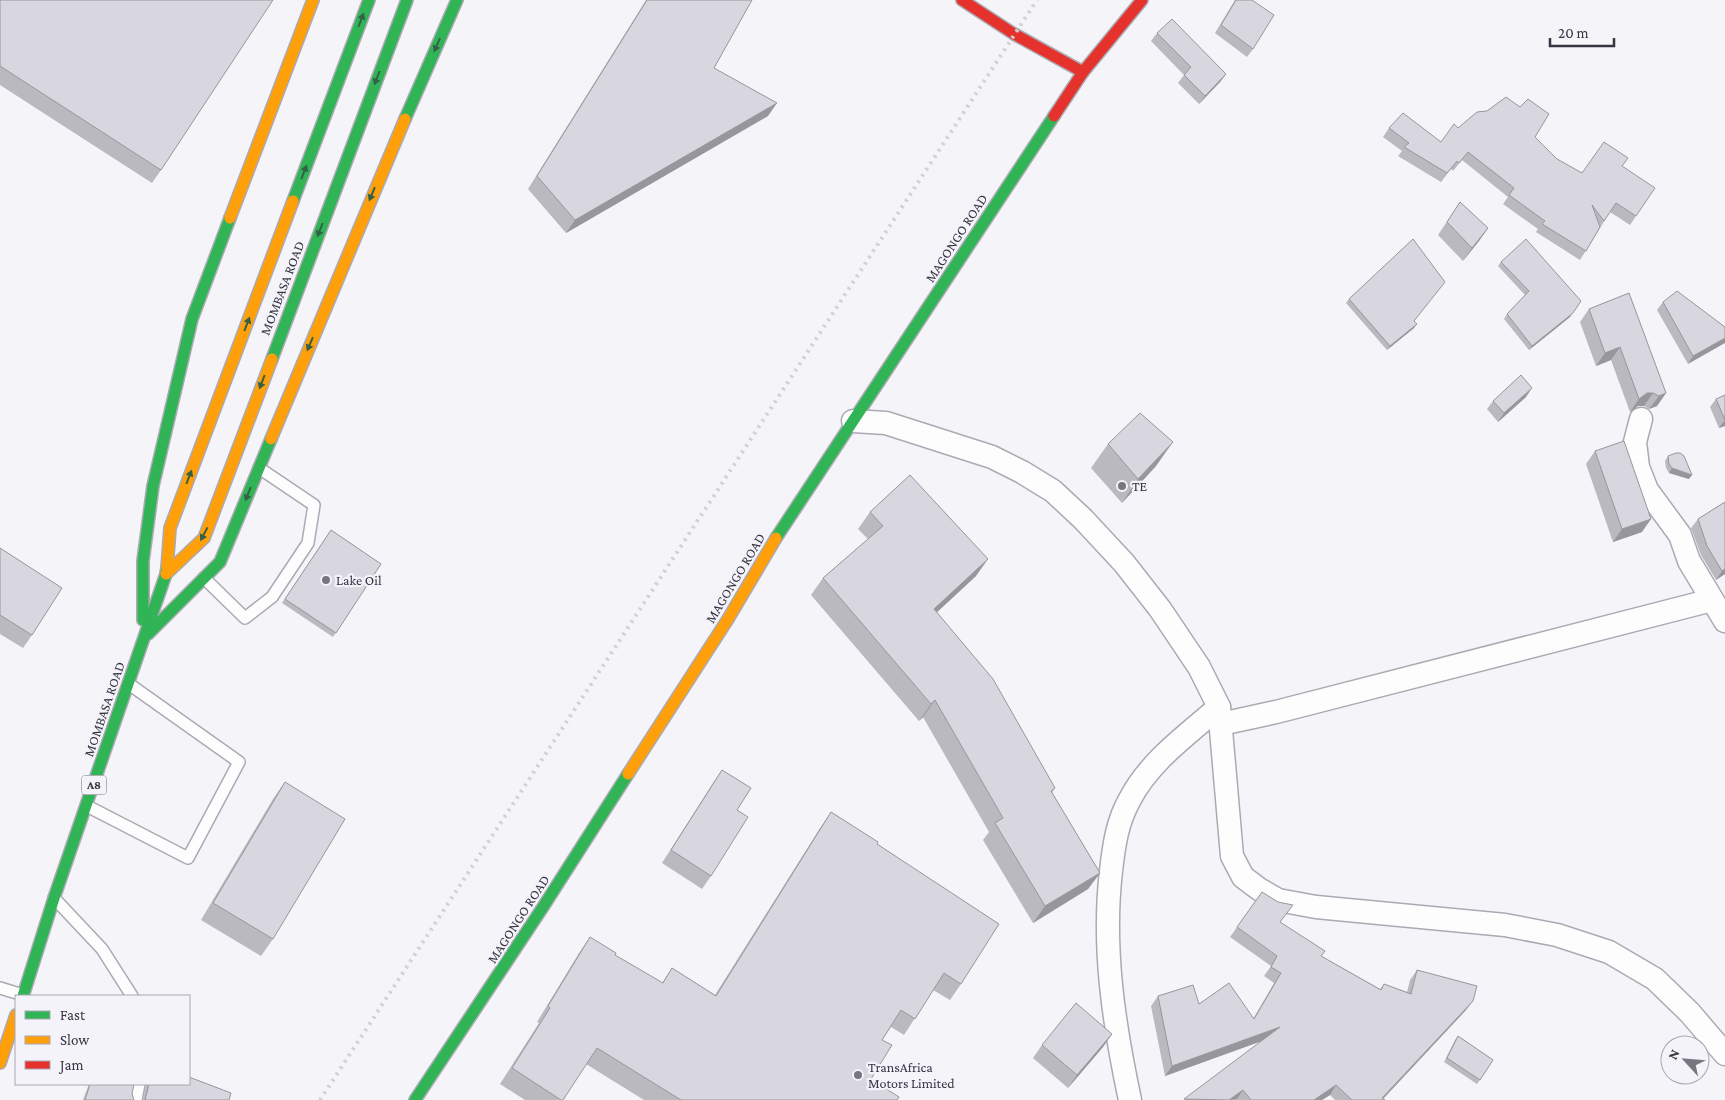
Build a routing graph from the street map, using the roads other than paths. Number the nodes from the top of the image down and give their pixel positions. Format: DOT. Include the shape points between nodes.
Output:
graph roads {
  1 [pos="313,0"];
  2 [pos="369,0"];
  3 [pos="407,0"];
  4 [pos="457,0"];
  5 [pos="962,0"];
  6 [pos="1142,0"];
  7 [pos="1083,72"];
  8 [pos="1641,419"];
  9 [pos="853,421"];
  10 [pos="259,468"];
  11 [pos="166,574"];
  12 [pos="204,578"];
  13 [pos="1712,600"];
  14 [pos="1725,621"];
  15 [pos="143,639"];
  16 [pos="128,683"];
  17 [pos="1220,715"];
  18 [pos="86,806"];
  19 [pos="54,898"];
  20 [pos="0,988"];
  21 [pos="20,995"];
  22 [pos="23,995"];
  23 [pos="131,995"];
  24 [pos="15,1018"];
  25 [pos="1725,1054"];
  26 [pos="0,1063"];
  27 [pos="139,1085"];
  28 [pos="136,1100"];
  29 [pos="415,1100"];
  30 [pos="1130,1100"];
  1 -- 15 [label="main road" via="192,319 153,486 143,561"];
  11 -- 2 [label="main road, MOMBASA ROAD, one-way" via="170,528"];
  3 -- 11 [label="main road, MOMBASA ROAD, one-way" via="204,538"];
  4 -- 10 [label="main road, one-way" via="383,168"];
  5 -- 7 [label="main road" via="1014,34"];
  6 -- 7 [label="main road, MAGONGO ROAD"];
  7 -- 9 [label="main road, MAGONGO ROAD"];
  8 -- 13 [label="street" via="1635,442 1638,467 1647,490 1680,535 1689,561"];
  9 -- 17 [label="street" via="886,423 992,457 1053,491 1124,563 1160,609 1200,667"];
  9 -- 29 [label="main road, MAGONGO ROAD" via="544,907"];
  10 -- 12 [label="main road, one-way" via="220,562"];
  10 -- 12 [label="lane" via="314,505 308,543 272,597 245,618"];
  11 -- 15 [label="main road, MOMBASA ROAD / A8"];
  12 -- 15 [label="main road"];
  13 -- 14 [label="street"];
  13 -- 17 [label="street" via="1295,707"];
  15 -- 16 [label="main road, MOMBASA ROAD / A8"];
  16 -- 18 [label="main road, MOMBASA ROAD / A8"];
  16 -- 18 [label="lane" via="239,762 188,858"];
  17 -- 25 [label="street" via="1232,856 1243,877 1258,889 1278,900 1316,906 1505,925 1557,934 1609,952 1655,979"];
  17 -- 30 [label="street" via="1157,761 1130,798 1115,835 1108,896 1107,949 1118,1045"];
  18 -- 19 [label="main road, MOMBASA ROAD / A8"];
  19 -- 22 [label="main road, MOMBASA ROAD / A8"];
  19 -- 23 [label="lane" via="102,949"];
  20 -- 21 [label="lane"];
  24 -- 26 [label="main road"];
  27 -- 28 [label="lane"];
}
